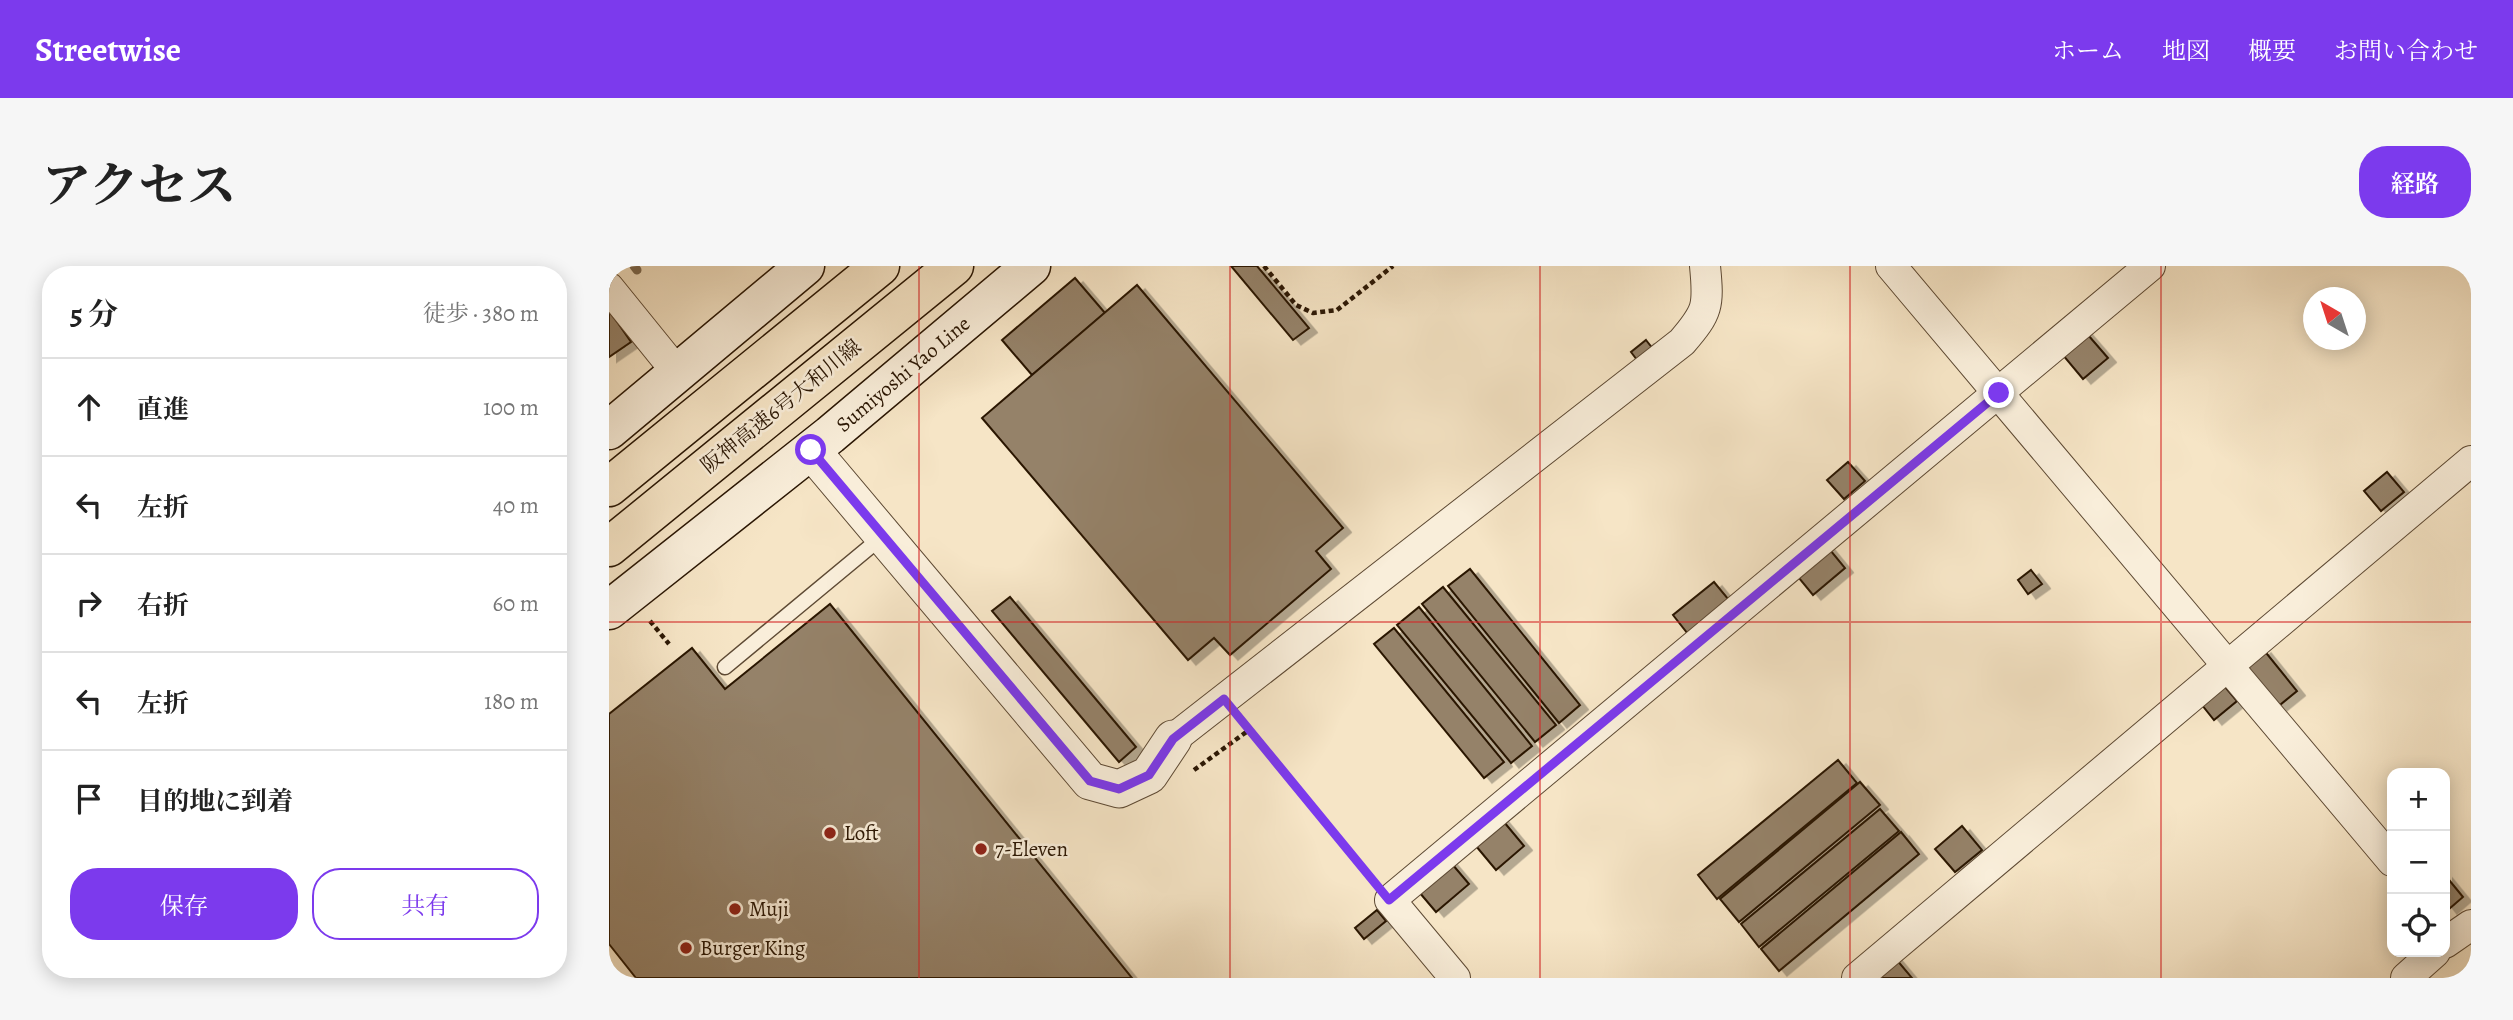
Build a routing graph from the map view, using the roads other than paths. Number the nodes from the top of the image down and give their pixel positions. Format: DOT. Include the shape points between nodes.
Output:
graph roads {
  1 [pos="804,266"];
  2 [pos="880,266"];
  3 [pos="954,266"];
  4 [pos="1031,266"];
  5 [pos="1705,266"];
  6 [pos="1891,266"];
  7 [pos="2150,266"];
  8 [pos="609,288"];
  9 [pos="677,372"];
  10 [pos="1999,393"];
  11 [pos="609,430"];
  12 [pos="811,450"];
  13 [pos="2471,461"];
  14 [pos="609,487"];
  15 [pos="884,535"];
  16 [pos="609,547"];
  17 [pos="627,612"];
  18 [pos="2229,665"];
  19 [pos="725,667"];
  20 [pos="1173,739"];
  21 [pos="2387,856"];
  22 [pos="2428,957"];
  23 [pos="1455,978"];
  24 [pos="1857,978"];
  25 [pos="2406,978"];
  1 -- 9 [label="main road"];
  2 -- 14 [label="highway"];
  3 -- 16 [label="highway, 阪神高速6号大和川線"];
  4 -- 12 [label="main road, Sumiyoshi Yao Line"];
  5 -- 20 [label="street" via="1708,298 1700,320 1682,342"];
  6 -- 10 [label="street"];
  7 -- 10 [label="street"];
  8 -- 9 [label="street"];
  9 -- 11 [label="main road"];
  10 -- 18 [label="street"];
  10 -- 23 [label="street" via="1389,900"];
  12 -- 15 [label="street"];
  12 -- 17 [label="main road, Sumiyoshi Yao Line"];
  13 -- 18 [label="street"];
  15 -- 19 [label="lane"];
  15 -- 20 [label="street" via="1090,781 1119,789 1149,775"];
  18 -- 21 [label="street"];
  18 -- 24 [label="street"];
  22 -- 25 [label="street"];
}
